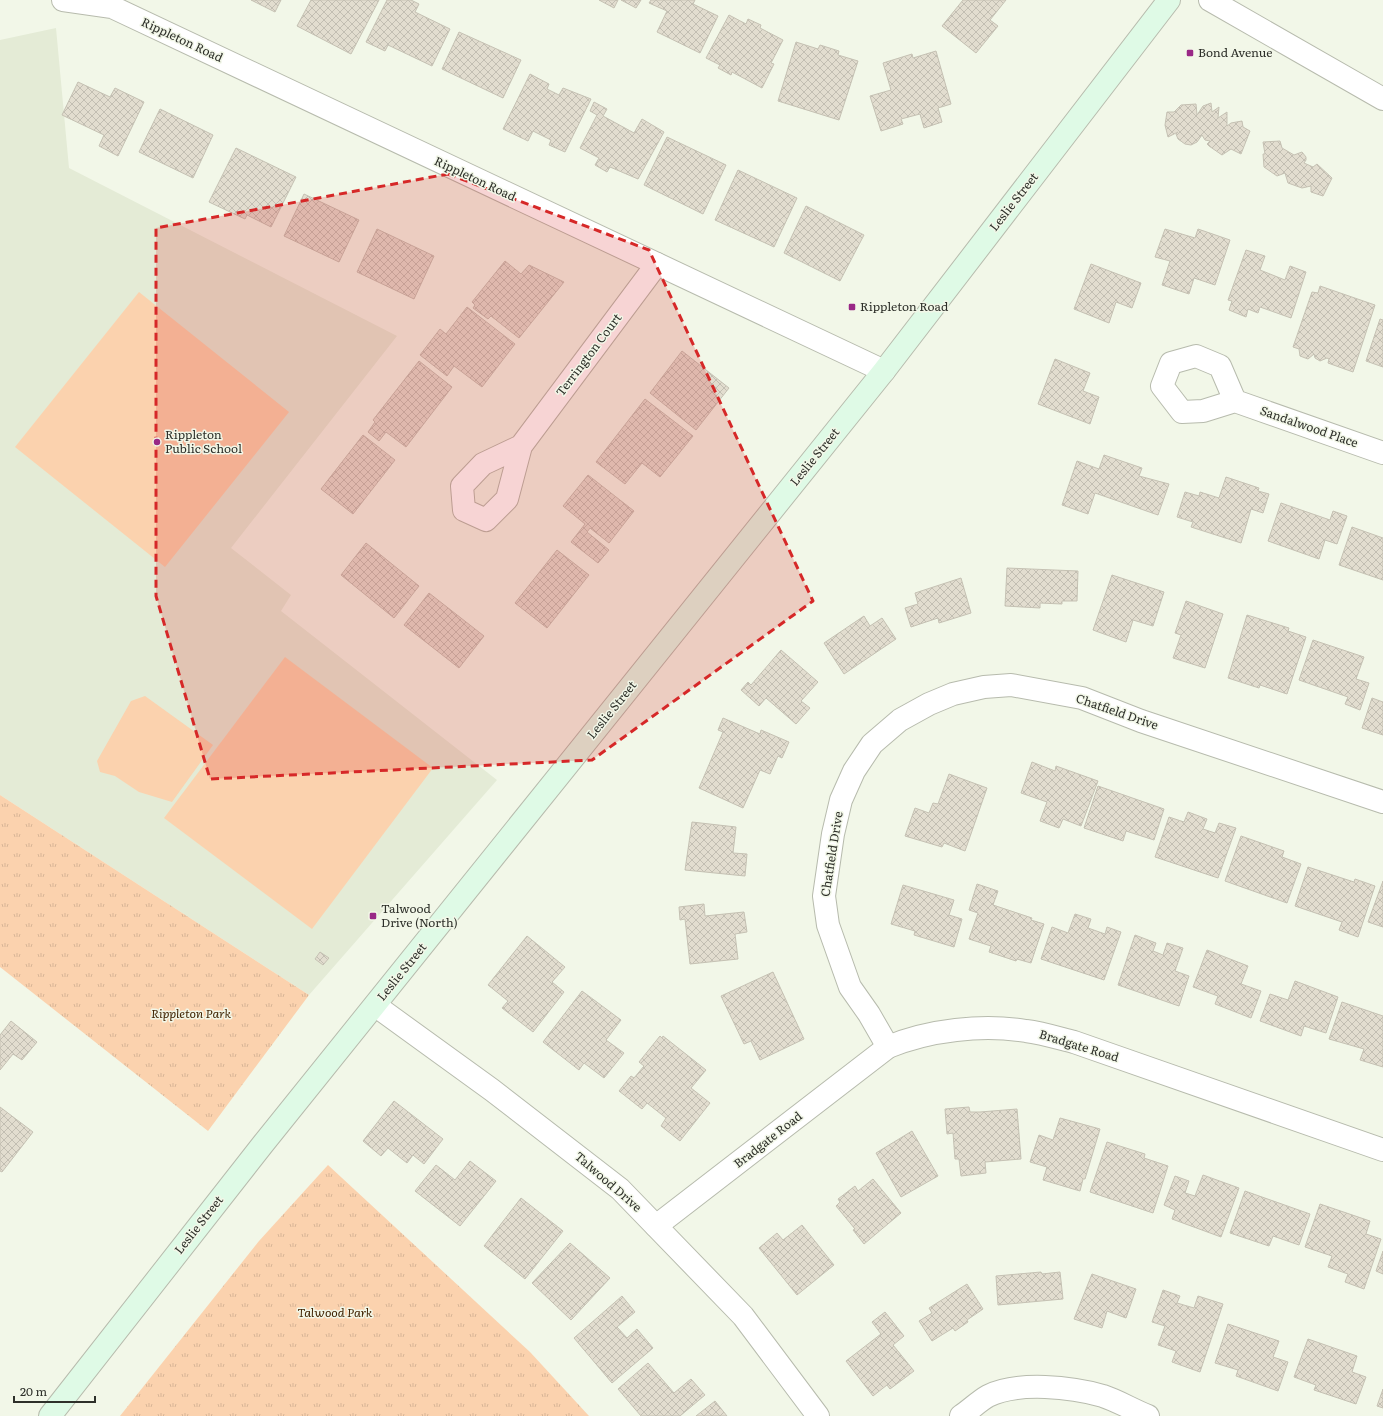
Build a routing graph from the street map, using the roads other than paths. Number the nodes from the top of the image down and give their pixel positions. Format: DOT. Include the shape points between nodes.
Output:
graph roads {
  1 [pos="63,0"];
  2 [pos="1169,0"];
  3 [pos="1210,0"];
  4 [pos="1383,99"];
  5 [pos="657,264"];
  6 [pos="884,371"];
  7 [pos="1235,401"];
  8 [pos="521,446"];
  9 [pos="1383,453"];
  10 [pos="1383,802"];
  11 [pos="376,1006"];
  12 [pos="888,1047"];
  13 [pos="1383,1150"];
  14 [pos="656,1226"];
  15 [pos="50,1416"];
  16 [pos="818,1416"];
  17 [pos="961,1416"];
  18 [pos="1148,1416"];
  1 -- 5 [label="street, Rippleton Road" via="112,7"];
  2 -- 6 [label="main road, Leslie Street"];
  3 -- 4 [label="street"];
  5 -- 6 [label="street, Rippleton Road"];
  5 -- 8 [label="street, Terrington Court"];
  6 -- 11 [label="main road, Leslie Street"];
  7 -- 9 [label="street, Sandalwood Place"];
  10 -- 12 [label="street, Chatfield Drive" via="1141,721 1082,698 1011,685 984,687 953,694 929,704 900,720 872,744 854,771 841,800 824,896 828,925 850,987"];
  11 -- 14 [label="street, Talwood Drive" via="492,1090 620,1189"];
  11 -- 15 [label="main road, Leslie Street" via="263,1144"];
  12 -- 13 [label="street, Bradgate Road" via="908,1039 980,1028 1026,1031 1074,1042"];
  12 -- 14 [label="street, Bradgate Road"];
  14 -- 16 [label="street, Talwood Drive" via="743,1316"];
  17 -- 18 [label="street" via="989,1396 1015,1389 1041,1387 1070,1389 1104,1396"];
}
